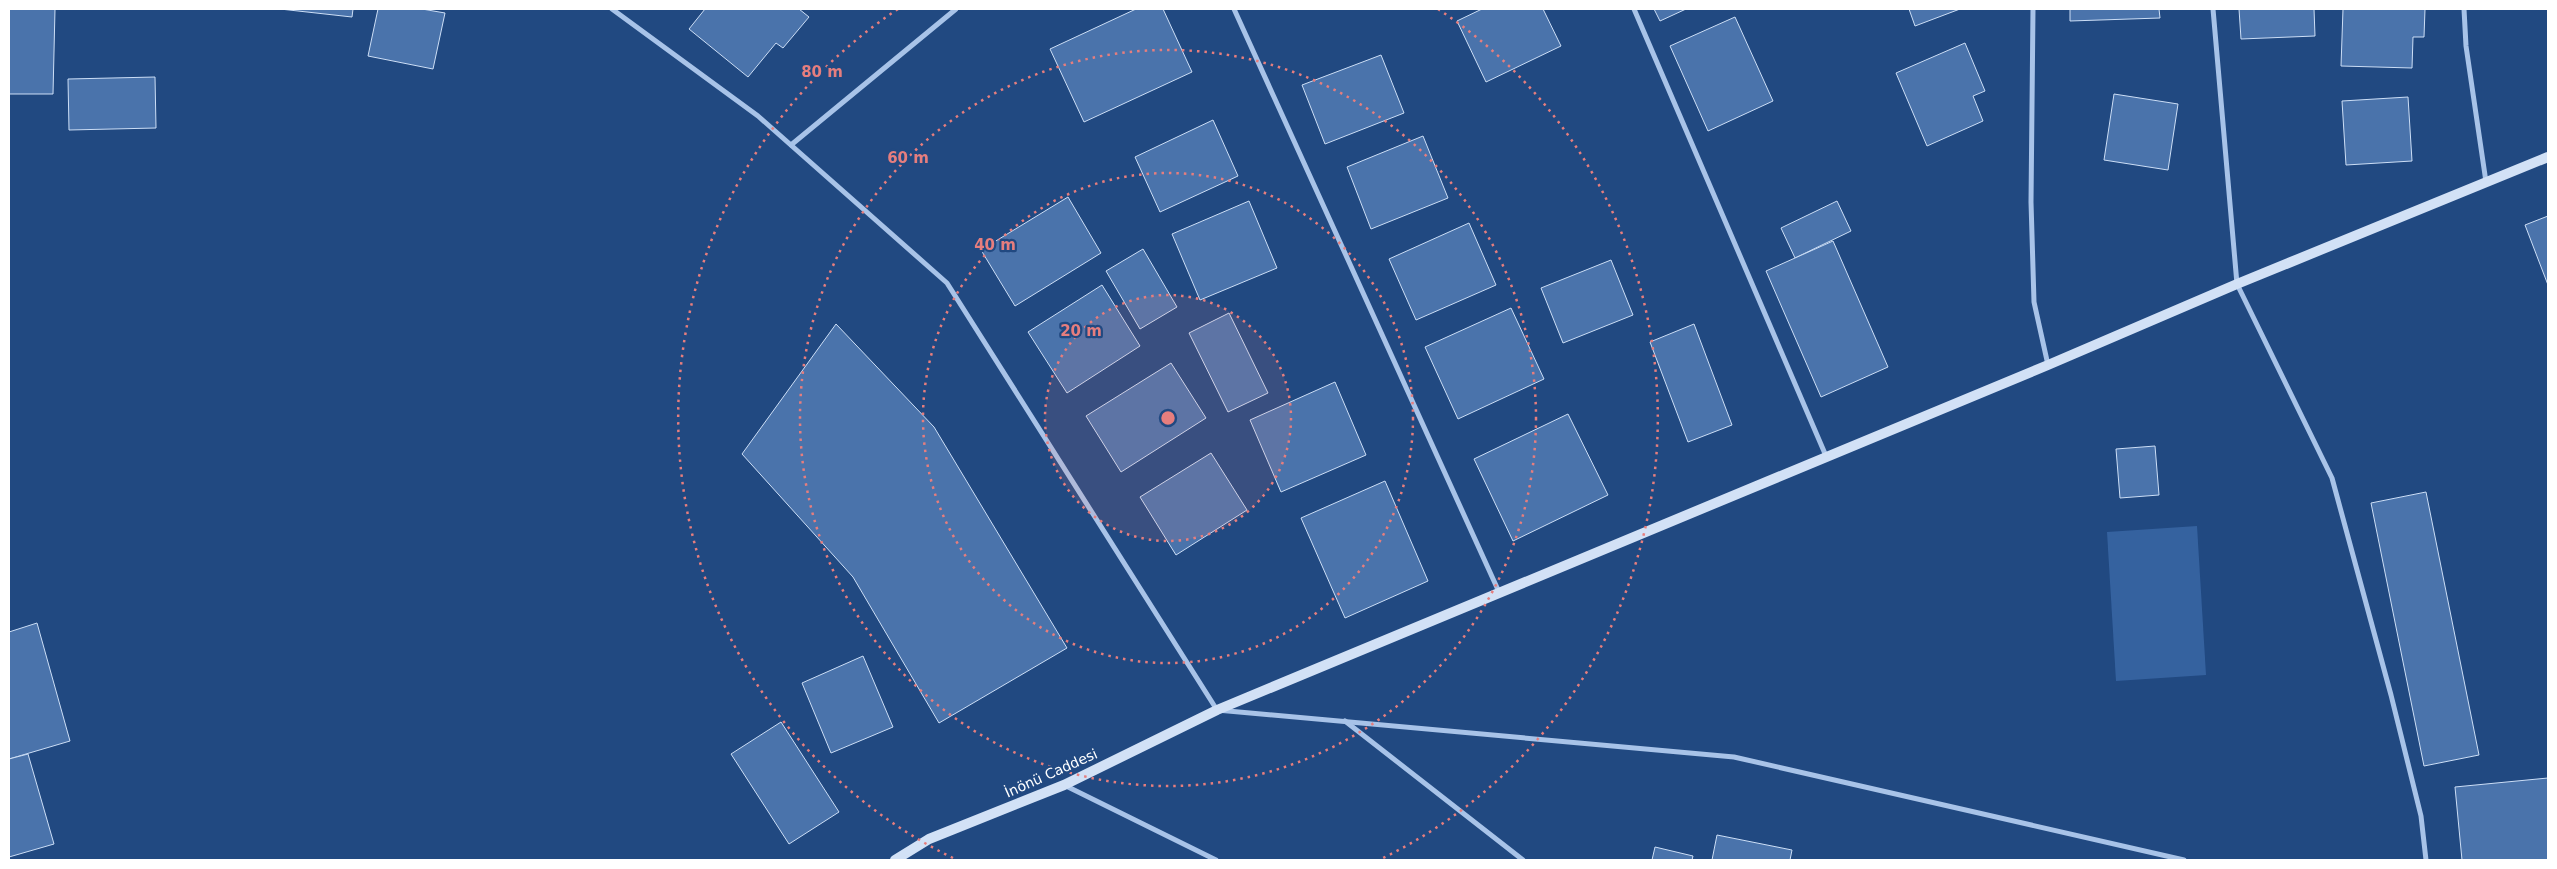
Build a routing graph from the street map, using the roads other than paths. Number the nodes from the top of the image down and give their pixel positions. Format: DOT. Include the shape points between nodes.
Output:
graph roads {
  1 [pos="612,9"];
  2 [pos="956,9"];
  3 [pos="1234,9"];
  4 [pos="1634,9"];
  5 [pos="2033,9"];
  6 [pos="2213,9"];
  7 [pos="2464,9"];
  8 [pos="791,145"];
  9 [pos="2548,157"];
  10 [pos="2486,182"];
  11 [pos="2237,284"];
  12 [pos="2048,365"];
  13 [pos="1826,456"];
  14 [pos="1500,592"];
  15 [pos="1217,710"];
  16 [pos="1345,721"];
  17 [pos="1064,785"];
  18 [pos="895,860"];
  19 [pos="1216,860"];
  20 [pos="1523,860"];
  21 [pos="2184,860"];
  22 [pos="2426,860"];
  1 -- 8 [label="street" via="758,116"];
  2 -- 8 [label="street"];
  3 -- 14 [label="street"];
  4 -- 13 [label="street"];
  5 -- 12 [label="street" via="2031,202 2034,302"];
  6 -- 11 [label="street"];
  7 -- 10 [label="street" via="2466,46"];
  8 -- 15 [label="street" via="947,284"];
  9 -- 10 [label="main road, İnönü Caddesi"];
  10 -- 11 [label="main road, İnönü Caddesi"];
  11 -- 12 [label="main road, İnönü Caddesi"];
  11 -- 22 [label="street" via="2332,478 2421,816"];
  12 -- 13 [label="main road, İnönü Caddesi"];
  13 -- 14 [label="main road, İnönü Caddesi"];
  14 -- 15 [label="main road, İnönü Caddesi"];
  15 -- 16 [label="street"];
  15 -- 17 [label="main road, İnönü Caddesi"];
  16 -- 20 [label="street"];
  16 -- 21 [label="street" via="1734,757"];
  17 -- 18 [label="main road, İnönü Caddesi" via="929,840"];
  17 -- 19 [label="street"];
}
